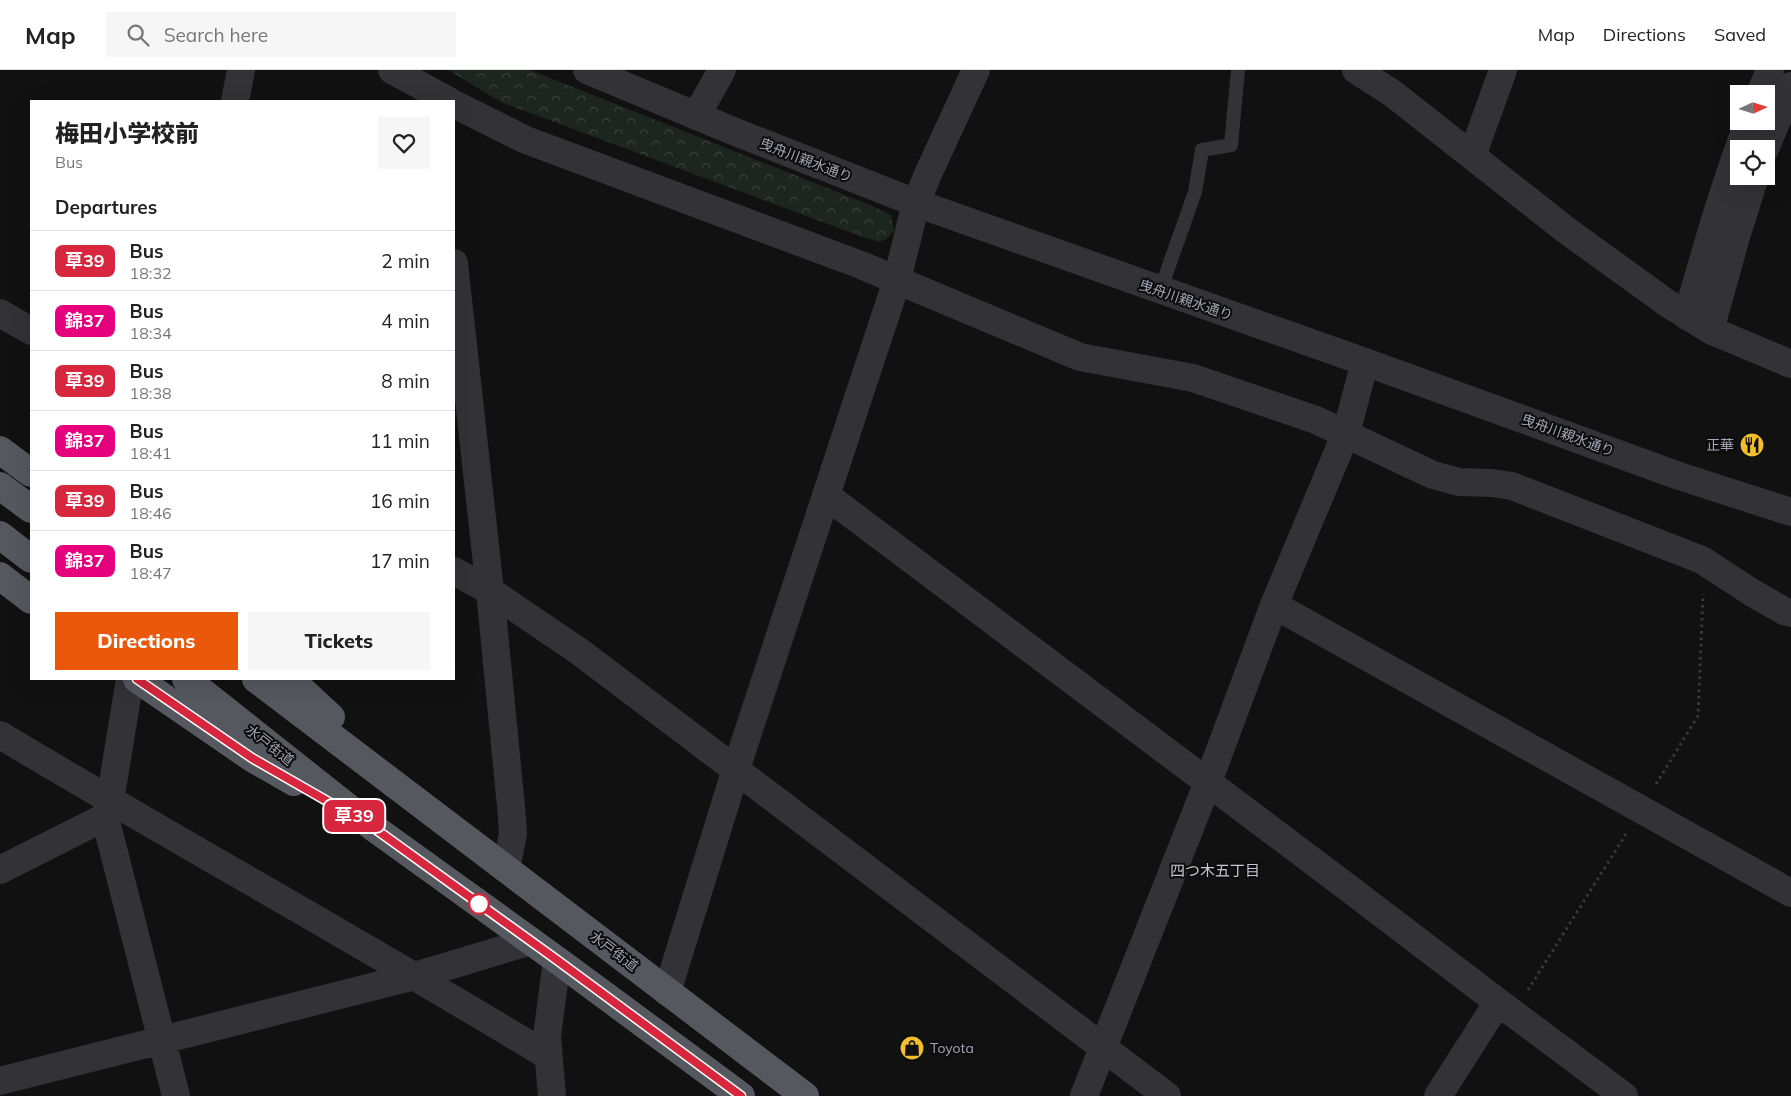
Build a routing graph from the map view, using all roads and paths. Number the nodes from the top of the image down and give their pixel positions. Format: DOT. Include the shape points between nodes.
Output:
graph roads {
  1 [pos="241,70"];
  2 [pos="392,70"];
  3 [pos="587,70"];
  4 [pos="722,70"];
  5 [pos="976,70"];
  6 [pos="1238,70"];
  7 [pos="1356,70"];
  8 [pos="1503,70"];
  9 [pos="1770,70"];
  10 [pos="1764,85"];
  11 [pos="1791,86"];
  12 [pos="235,100"];
  13 [pos="443,100"];
  14 [pos="455,106"];
  15 [pos="696,116"];
  16 [pos="1746,130"];
  17 [pos="1769,140"];
  18 [pos="1472,156"];
  19 [pos="1753,185"];
  20 [pos="916,203"];
  21 [pos="455,271"];
  22 [pos="897,280"];
  23 [pos="1160,291"];
  24 [pos="0,313"];
  25 [pos="1687,316"];
  26 [pos="30,330"];
  27 [pos="1710,330"];
  28 [pos="1365,362"];
  29 [pos="1791,364"];
  30 [pos="1346,433"];
  31 [pos="0,450"];
  32 [pos="30,472"];
  33 [pos="0,486"];
  34 [pos="827,496"];
  35 [pos="30,508"];
  36 [pos="1791,512"];
  37 [pos="0,535"];
  38 [pos="30,558"];
  39 [pos="455,572"];
  40 [pos="0,576"];
  41 [pos="490,591"];
  42 [pos="30,599"];
  43 [pos="1274,605"];
  44 [pos="1791,613"];
  45 [pos="130,680"];
  46 [pos="137,680"];
  47 [pos="187,680"];
  48 [pos="257,680"];
  49 [pos="291,680"];
  50 [pos="0,734"];
  51 [pos="736,769"];
  52 [pos="1208,782"];
  53 [pos="398,785"];
  54 [pos="107,809"];
  55 [pos="374,828"];
  56 [pos="506,869"];
  57 [pos="0,870"];
  58 [pos="1791,893"];
  59 [pos="531,941"];
  60 [pos="557,960"];
  61 [pos="416,976"];
  62 [pos="667,992"];
  63 [pos="1498,1002"];
  64 [pos="161,1039"];
  65 [pos="1103,1047"];
  66 [pos="548,1056"];
  67 [pos="0,1081"];
  68 [pos="176,1096"];
  69 [pos="550,1096"];
  70 [pos="741,1096"];
  71 [pos="805,1096"];
  72 [pos="1084,1096"];
  73 [pos="1168,1096"];
  74 [pos="1438,1096"];
  75 [pos="1624,1096"];
  1 -- 12 [label="street"];
  2 -- 13 [label="street"];
  3 -- 15 [label="street, 曳舟川親水通り"];
  4 -- 15 [label="street"];
  5 -- 20 [label="street"];
  6 -- 23 [label="lane" via="1231,145 1202,150 1195,192"];
  7 -- 18 [label="street" via="1392,93"];
  8 -- 18 [label="street"];
  9 -- 10 [label="street"];
  11 -- 17 [label="street"];
  14 -- 22 [label="street" via="526,140"];
  15 -- 20 [label="street, 曳舟川親水通り"];
  16 -- 25 [label="street"];
  18 -- 25 [label="street" via="1566,230"];
  19 -- 27 [label="street"];
  20 -- 22 [label="street"];
  20 -- 23 [label="street, 曳舟川親水通り"];
  21 -- 41 [label="street"];
  22 -- 30 [label="street" via="1080,357 1193,378"];
  22 -- 34 [label="street"];
  23 -- 28 [label="street, 曳舟川親水通り"];
  24 -- 26 [label="street"];
  25 -- 27 [label="street"];
  27 -- 29 [label="street"];
  28 -- 30 [label="street"];
  28 -- 36 [label="street, 曳舟川親水通り"];
  30 -- 43 [label="street"];
  30 -- 44 [label="street" via="1433,475 1459,482 1512,486 1702,560 1784,612"];
  31 -- 32 [label="highway"];
  33 -- 35 [label="highway"];
  34 -- 51 [label="street"];
  34 -- 52 [label="street"];
  37 -- 38 [label="highway"];
  39 -- 41 [label="street"];
  40 -- 42 [label="highway"];
  41 -- 51 [label="street" via="580,652"];
  41 -- 56 [label="street" via="513,834"];
  43 -- 52 [label="street"];
  43 -- 58 [label="street"];
  45 -- 54 [label="street"];
  46 -- 55 [label="highway" via="252,758"];
  47 -- 55 [label="highway, 水戸街道"];
  48 -- 53 [label="highway, 水戸街道"];
  49 -- 53 [label="highway"];
  50 -- 54 [label="street"];
  51 -- 62 [label="street"];
  51 -- 65 [label="street"];
  52 -- 63 [label="street"];
  52 -- 65 [label="street"];
  53 -- 56 [label="highway, 水戸街道"];
  54 -- 57 [label="street"];
  54 -- 61 [label="street"];
  54 -- 64 [label="street"];
  55 -- 59 [label="highway, 水戸街道"];
  56 -- 62 [label="highway, 水戸街道"];
  59 -- 60 [label="highway, 水戸街道"];
  59 -- 61 [label="street"];
  60 -- 66 [label="street" via="547,1036"];
  60 -- 70 [label="highway, 水戸街道"];
  61 -- 64 [label="street"];
  61 -- 66 [label="street"];
  62 -- 71 [label="highway, 水戸街道"];
  63 -- 74 [label="street"];
  63 -- 75 [label="street"];
  64 -- 67 [label="street"];
  64 -- 68 [label="street"];
  65 -- 72 [label="street"];
  65 -- 73 [label="street"];
  66 -- 69 [label="street"];
}
